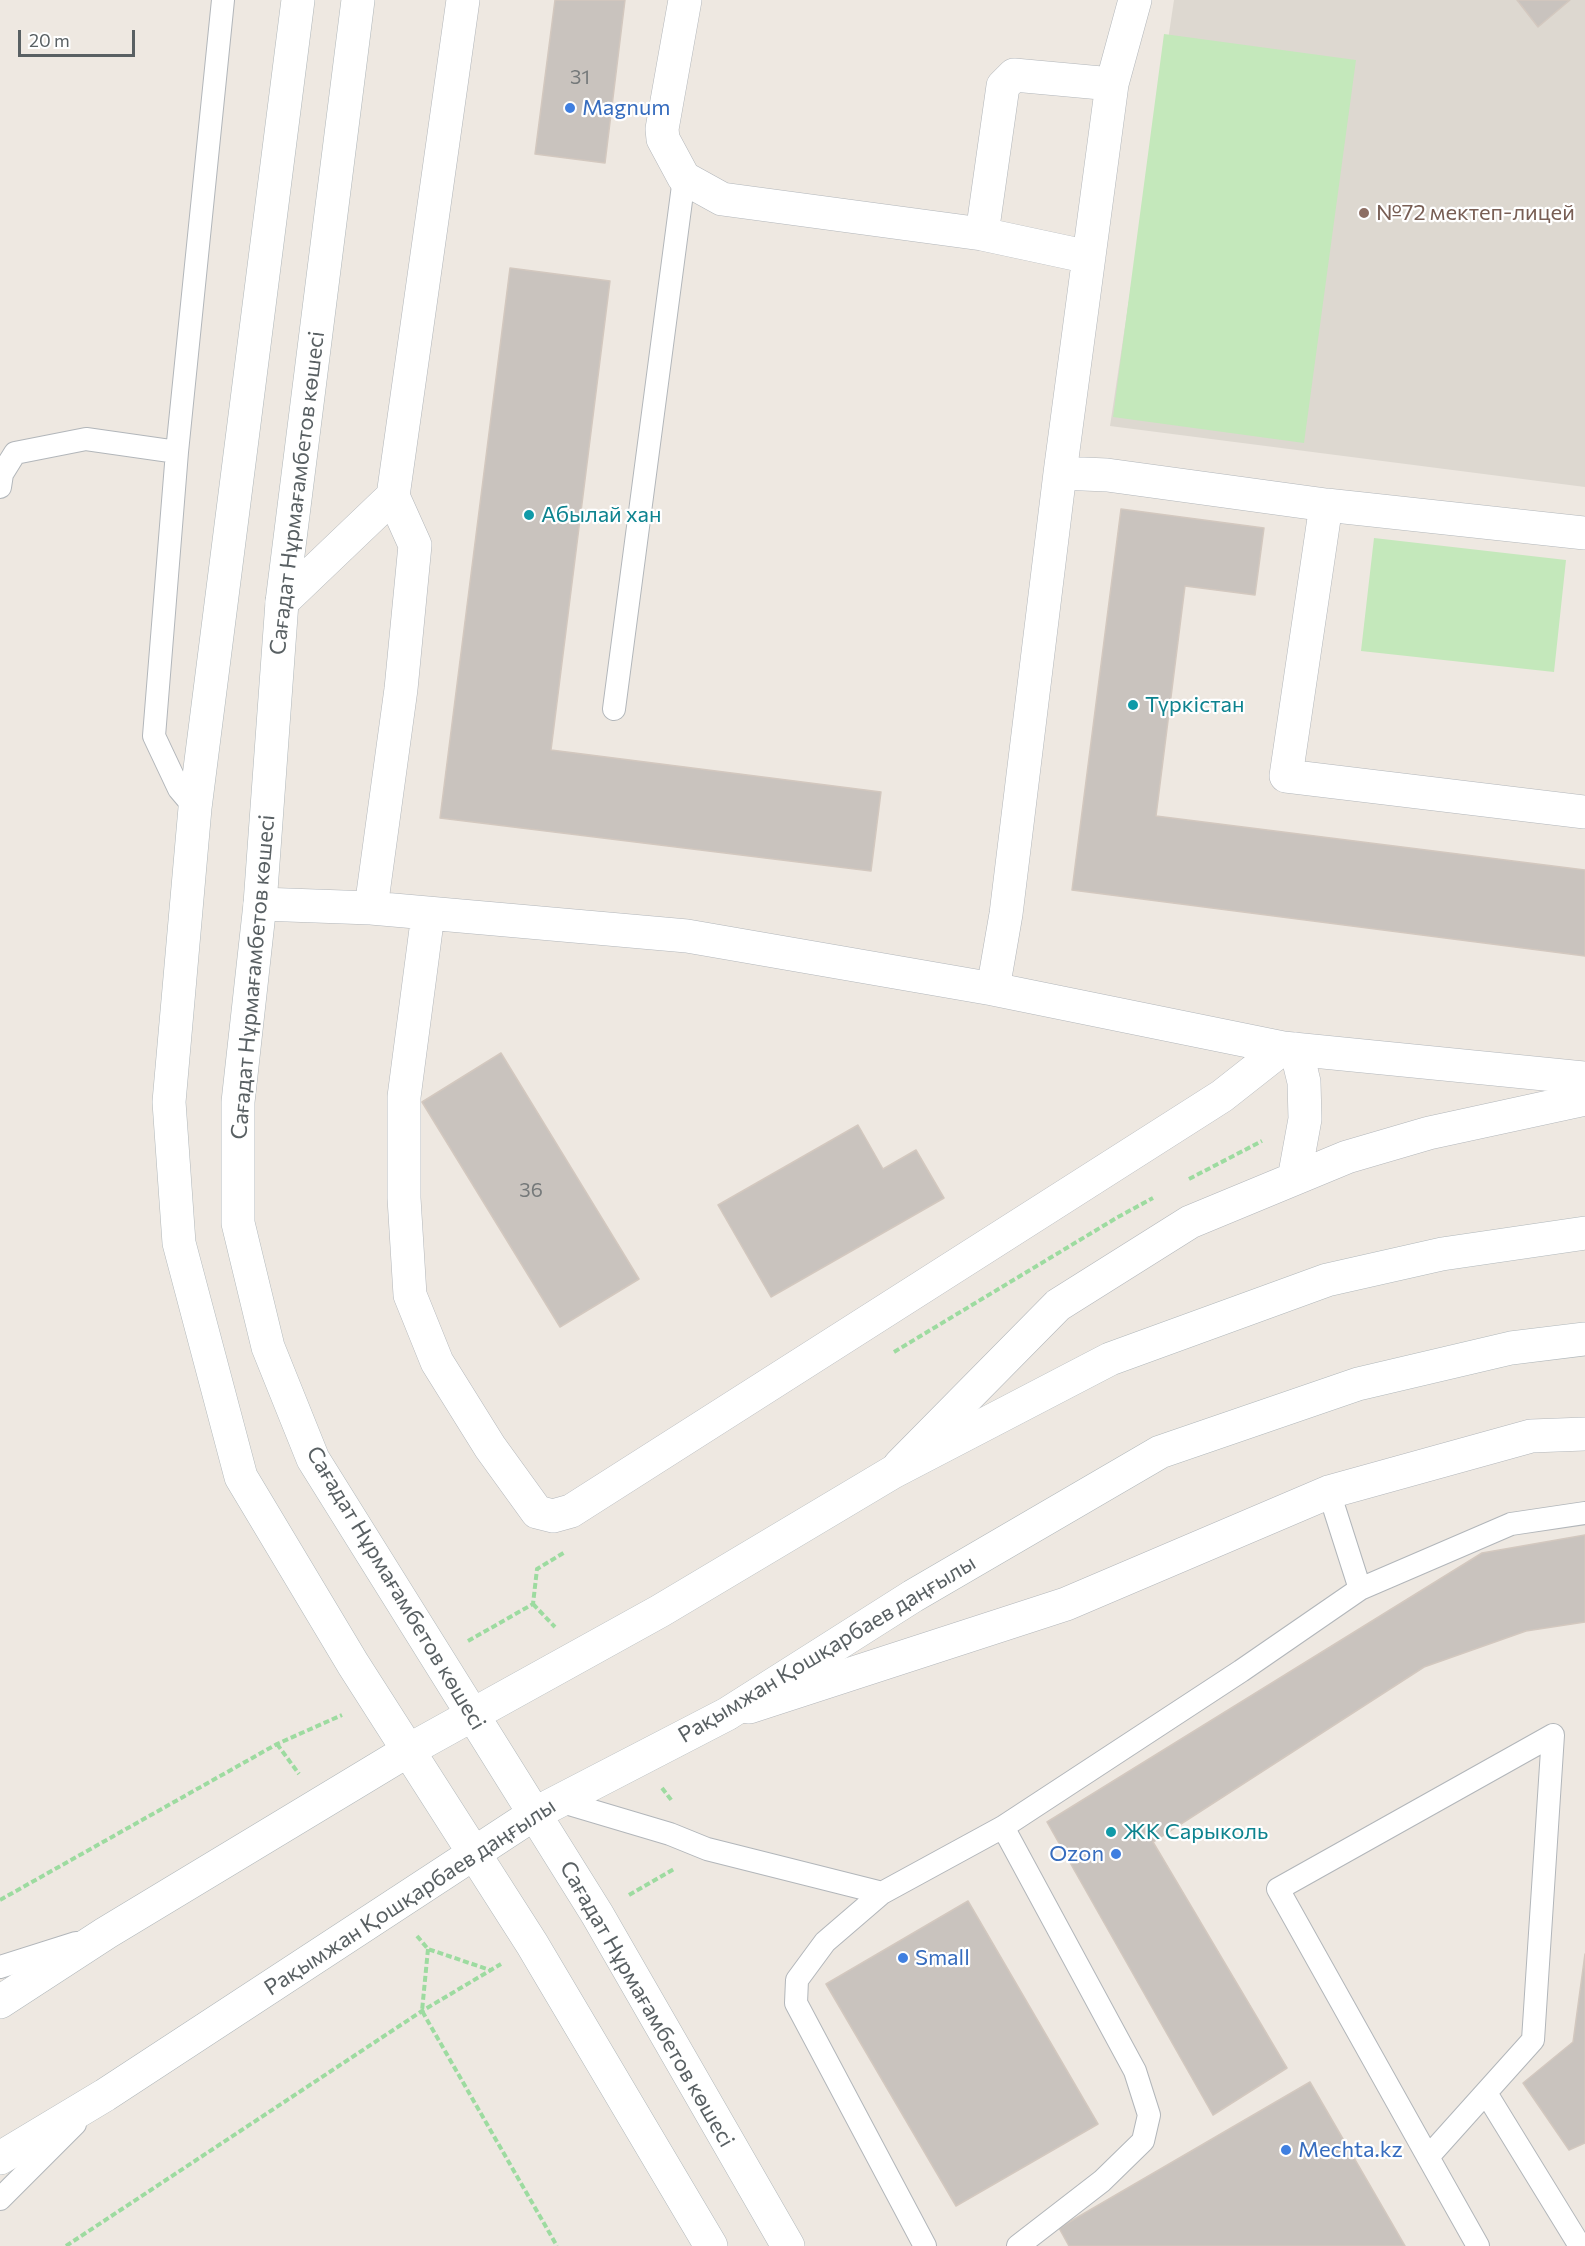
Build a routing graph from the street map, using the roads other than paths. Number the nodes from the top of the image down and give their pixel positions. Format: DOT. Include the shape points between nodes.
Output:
graph roads {
  1 [pos="223,0"];
  2 [pos="298,0"];
  3 [pos="358,0"];
  4 [pos="463,0"];
  5 [pos="685,0"];
  6 [pos="1135,0"];
  7 [pos="1112,84"];
  8 [pos="684,178"];
  9 [pos="982,234"];
  10 [pos="1089,257"];
  11 [pos="177,452"];
  12 [pos="1060,473"];
  13 [pos="0,487"];
  14 [pos="393,496"];
  15 [pos="1326,505"];
  16 [pos="1585,533"];
  17 [pos="282,602"];
  18 [pos="614,709"];
  19 [pos="195,808"];
  20 [pos="1585,812"];
  21 [pos="260,904"];
  22 [pos="371,908"];
  23 [pos="428,914"];
  24 [pos="993,989"];
  25 [pos="1289,1048"];
  26 [pos="1585,1078"];
  27 [pos="1585,1099"];
  28 [pos="1294,1179"];
  29 [pos="1585,1233"];
  30 [pos="1585,1339"];
  31 [pos="1585,1434"];
  32 [pos="893,1472"];
  33 [pos="1329,1492"];
  34 [pos="1585,1513"];
  35 [pos="1360,1589"];
  36 [pos="727,1714"];
  37 [pos="473,1715"];
  38 [pos="410,1750"];
  39 [pos="547,1807"];
  40 [pos="1003,1827"];
  41 [pos="474,1852"];
  42 [pos="882,1893"];
  43 [pos="106,1934"];
  44 [pos="0,1967"];
  45 [pos="0,2002"];
  46 [pos="1486,2093"];
  47 [pos="105,2095"];
  48 [pos="1428,2157"];
  49 [pos="0,2158"];
  50 [pos="0,2199"];
  51 [pos="711,2246"];
  52 [pos="788,2246"];
  53 [pos="925,2246"];
  54 [pos="1018,2246"];
  55 [pos="1478,2246"];
  56 [pos="1580,2246"];
  1 -- 11 [label="lane"];
  2 -- 19 [label="street"];
  3 -- 17 [label="street, Сағадат Нұрмағамбетов көшесі"];
  4 -- 14 [label="street"];
  5 -- 8 [label="street" via="662,129 663,139"];
  6 -- 7 [label="street"];
  7 -- 9 [label="street" via="1014,75 1003,86"];
  7 -- 10 [label="street"];
  8 -- 9 [label="street" via="722,199"];
  8 -- 18 [label="lane"];
  9 -- 10 [label="street"];
  10 -- 12 [label="street"];
  11 -- 13 [label="lane" via="86,439 15,453 2,474"];
  11 -- 19 [label="lane" via="154,736 178,789"];
  12 -- 15 [label="street" via="1107,475"];
  12 -- 24 [label="street" via="1006,914"];
  14 -- 17 [label="street"];
  14 -- 22 [label="street" via="415,545 401,689"];
  15 -- 16 [label="street"];
  15 -- 20 [label="street" via="1286,776"];
  17 -- 21 [label="street, Сағадат Нұрмағамбетов көшесі"];
  19 -- 38 [label="street" via="169,1102 179,1244 241,1477"];
  21 -- 22 [label="street"];
  21 -- 37 [label="street, Сағадат Нұрмағамбетов көшесі" via="238,1102 238,1223 268,1347 313,1459"];
  22 -- 23 [label="street"];
  23 -- 24 [label="street" via="687,936"];
  23 -- 25 [label="street" via="404,1097 404,1198 410,1295 437,1362 490,1448 537,1512 553,1516 571,1511 1212,1102"];
  24 -- 25 [label="street"];
  25 -- 26 [label="street"];
  25 -- 28 [label="street" via="1304,1082 1305,1119"];
  27 -- 28 [label="street" via="1429,1133 1347,1157"];
  28 -- 32 [label="street" via="1190,1222 1058,1305"];
  29 -- 32 [label="street" via="1442,1254 1327,1280 1110,1359"];
  30 -- 36 [label="street, Рақымжан Қошқарбаев даңғылы" via="1511,1348 1358,1384 1160,1452 913,1596"];
  31 -- 33 [label="street" via="1531,1436"];
  32 -- 37 [label="street" via="660,1611"];
  33 -- 35 [label="lane"];
  33 -- 36 [label="street" via="1066,1604"];
  34 -- 35 [label="lane" via="1511,1524"];
  35 -- 40 [label="lane"];
  36 -- 39 [label="street, Рақымжан Қошқарбаев даңғылы"];
  37 -- 38 [label="street"];
  37 -- 39 [label="street, Сағадат Нұрмағамбетов көшесі"];
  38 -- 41 [label="street"];
  38 -- 43 [label="street"];
  39 -- 41 [label="street, Рақымжан Қошқарбаев даңғылы"];
  39 -- 42 [label="lane" via="670,1834 707,1849"];
  39 -- 52 [label="street, Сағадат Нұрмағамбетов көшесі" via="597,1914"];
  40 -- 42 [label="lane"];
  40 -- 54 [label="lane" via="1135,2071 1149,2115 1143,2141 1102,2181"];
  41 -- 47 [label="street, Рақымжан Қошқарбаев даңғылы"];
  41 -- 51 [label="street"];
  42 -- 53 [label="lane" via="825,1941 797,1980 796,2003"];
  43 -- 44 [label="lane"];
  43 -- 45 [label="street"];
  46 -- 48 [label="lane"];
  46 -- 48 [label="lane" via="1533,2040 1553,1735 1278,1889"];
  46 -- 56 [label="lane"];
  47 -- 49 [label="street, Рақымжан Қошқарбаев даңғылы"];
  47 -- 50 [label="lane"];
  48 -- 55 [label="lane"];
}
